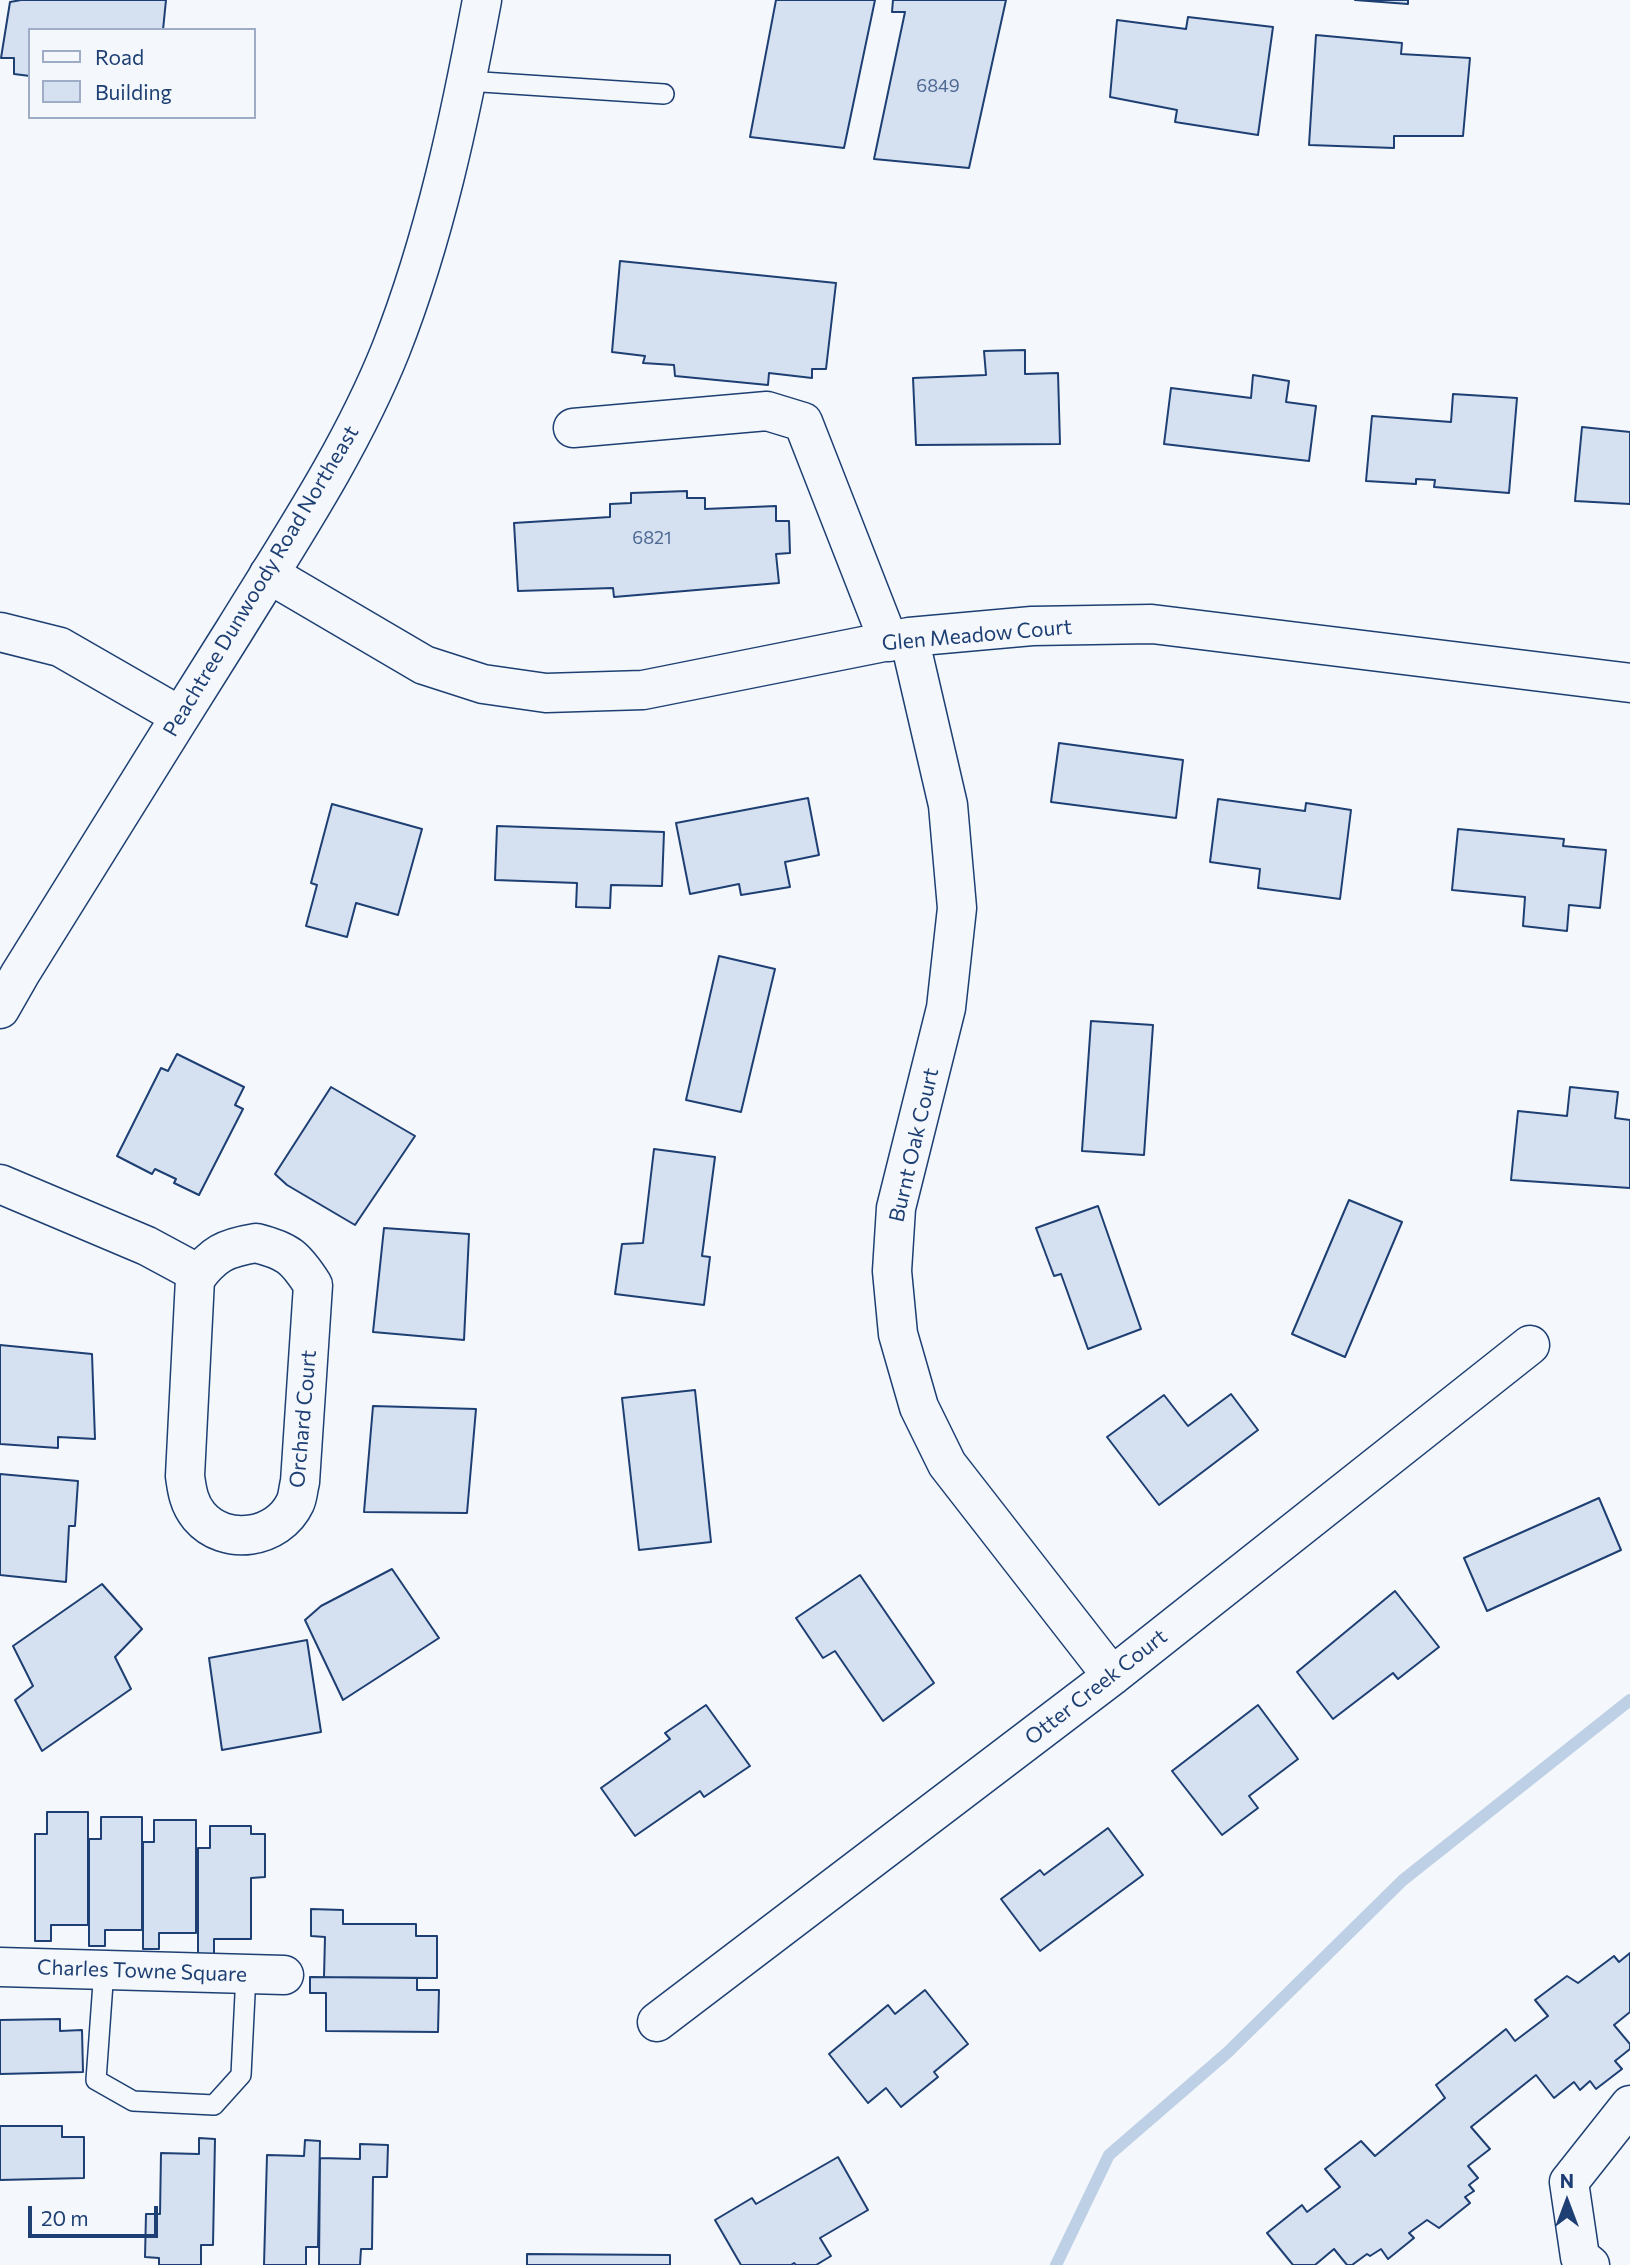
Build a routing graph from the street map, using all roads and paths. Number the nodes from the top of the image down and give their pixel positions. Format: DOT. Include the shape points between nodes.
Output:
graph roads {
  1 [pos="482,0"];
  2 [pos="467,81"];
  3 [pos="664,94"];
  4 [pos="573,428"];
  5 [pos="269,574"];
  6 [pos="0,632"];
  7 [pos="899,639"];
  8 [pos="1630,683"];
  9 [pos="180,716"];
  10 [pos="0,1009"];
  11 [pos="0,1185"];
  12 [pos="199,1274"];
  13 [pos="1530,1345"];
  14 [pos="1112,1676"];
  15 [pos="0,1967"];
  16 [pos="103,1969"];
  17 [pos="246,1974"];
  18 [pos="284,1975"];
  19 [pos="657,2022"];
  20 [pos="1630,2105"];
  21 [pos="1577,2262"];
  1 -- 2 [label="street, Peachtree Dunwoody Road Northeast"];
  2 -- 3 [label="lane"];
  2 -- 5 [label="street, Peachtree Dunwoody Road Northeast" via="422,263 390,351 343,450"];
  4 -- 7 [label="street, Burnt Oak Court" via="767,411 803,422"];
  5 -- 7 [label="street, Glen Meadow Court" via="424,664 484,684 546,693 643,690"];
  5 -- 9 [label="street, Peachtree Dunwoody Road Northeast"];
  6 -- 9 [label="street" via="60,647"];
  7 -- 8 [label="street, Glen Meadow Court" via="1032,626 1152,624"];
  7 -- 14 [label="street, Burnt Oak Court" via="948,805 957,908 946,1008 896,1208 892,1271 898,1334 919,1407 947,1464"];
  9 -- 10 [label="street, Peachtree Dunwoody Road Northeast"];
  11 -- 12 [label="street" via="147,1246"];
  12 -- 12 [label="street, Orchard Court" via="195,1279 185,1476 189,1499 200,1517 218,1531 240,1536 262,1533 281,1522 295,1504 300,1482 313,1285 299,1264 280,1249 256,1243 231,1247 210,1259"];
  13 -- 14 [label="street, Otter Creek Court"];
  14 -- 19 [label="street, Otter Creek Court"];
  15 -- 16 [label="street, Charles Towne Square"];
  16 -- 17 [label="street, Charles Towne Square"];
  16 -- 17 [label="lane" via="96,2080 133,2101 214,2105 241,2075"];
  17 -- 18 [label="street, Charles Towne Square"];
  20 -- 21 [label="street" via="1569,2182"];
}
